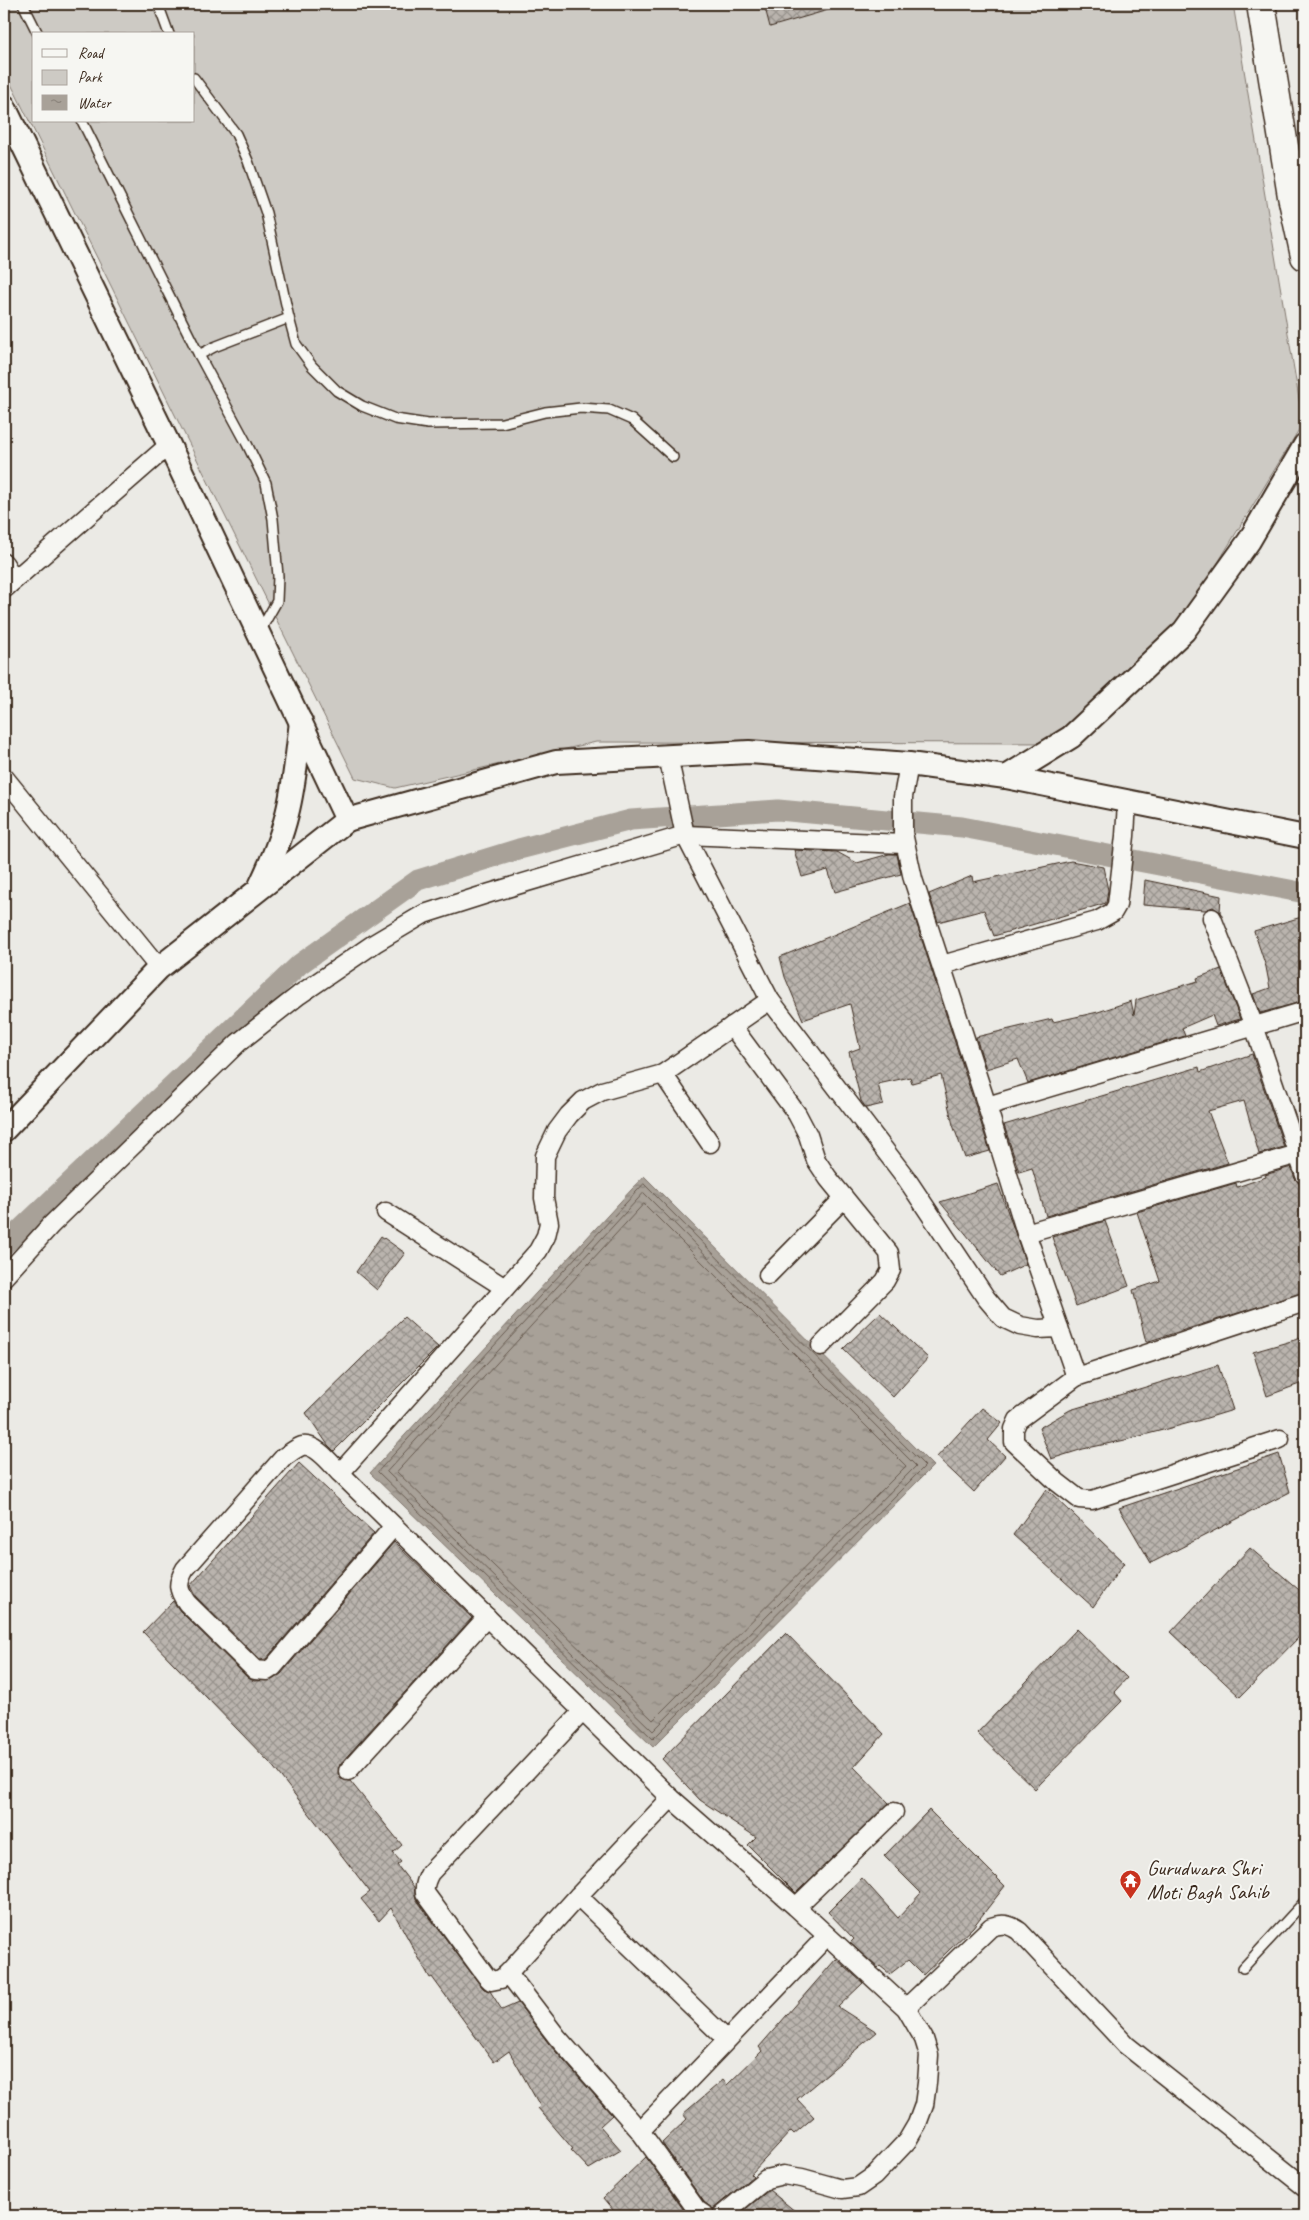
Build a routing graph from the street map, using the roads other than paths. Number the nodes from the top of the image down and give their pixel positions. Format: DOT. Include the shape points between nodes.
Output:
graph roads {
  1 [pos="24,4"];
  2 [pos="158,4"];
  3 [pos="1261,4"];
  4 [pos="37,32"];
  5 [pos="168,32"];
  6 [pos="195,79"];
  7 [pos="4,106"];
  8 [pos="82,122"];
  9 [pos="1299,195"];
  10 [pos="1305,256"];
  11 [pos="288,318"];
  12 [pos="198,355"];
  13 [pos="169,445"];
  14 [pos="1305,445"];
  15 [pos="673,457"];
  16 [pos="4,563"];
  17 [pos="9,584"];
  18 [pos="259,634"];
  19 [pos="301,721"];
  20 [pos="668,756"];
  21 [pos="909,764"];
  22 [pos="4,777"];
  23 [pos="1006,778"];
  24 [pos="1127,802"];
  25 [pos="347,820"];
  26 [pos="683,828"];
  27 [pos="1305,837"];
  28 [pos="903,838"];
  29 [pos="259,889"];
  30 [pos="1212,918"];
  31 [pos="942,965"];
  32 [pos="160,968"];
  33 [pos="770,1000"];
  34 [pos="1305,1011"];
  35 [pos="732,1026"];
  36 [pos="1254,1026"];
  37 [pos="663,1074"];
  38 [pos="987,1106"];
  39 [pos="4,1130"];
  40 [pos="710,1143"];
  41 [pos="1298,1154"];
  42 [pos="1305,1175"];
  43 [pos="844,1198"];
  44 [pos="386,1212"];
  45 [pos="1026,1233"];
  46 [pos="768,1275"];
  47 [pos="4,1277"];
  48 [pos="505,1288"];
  49 [pos="1305,1302"];
  50 [pos="1059,1328"];
  51 [pos="821,1346"];
  52 [pos="1076,1377"];
  53 [pos="1280,1439"];
  54 [pos="340,1473"];
  55 [pos="394,1526"];
  56 [pos="487,1617"];
  57 [pos="583,1711"];
  58 [pos="348,1771"];
  59 [pos="671,1798"];
  60 [pos="894,1812"];
  61 [pos="578,1896"];
  62 [pos="1305,1901"];
  63 [pos="796,1907"];
  64 [pos="826,1937"];
  65 [pos="1243,1968"];
  66 [pos="508,1973"];
  67 [pos="906,2008"];
  68 [pos="726,2039"];
  69 [pos="640,2131"];
  70 [pos="1305,2187"];
  71 [pos="706,2216"];
  72 [pos="721,2216"];
  1 -- 4 [label="lane"];
  2 -- 5 [label="lane"];
  3 -- 9 [label="main road"];
  6 -- 11 [label="lane" via="236,134 248,160 266,213"];
  7 -- 13 [label="street"];
  8 -- 12 [label="lane"];
  9 -- 10 [label="main road"];
  11 -- 12 [label="lane"];
  11 -- 15 [label="lane" via="296,344 337,391 395,420 428,424 502,423 545,412 581,408 609,410 632,420"];
  12 -- 18 [label="lane" via="266,483 273,519 277,601"];
  13 -- 17 [label="street"];
  13 -- 18 [label="street"];
  14 -- 23 [label="street" via="1249,541 1184,631 1071,737"];
  16 -- 17 [label="street"];
  18 -- 19 [label="street"];
  19 -- 25 [label="street"];
  19 -- 29 [label="street" via="287,815"];
  20 -- 21 [label="street" via="749,752"];
  20 -- 25 [label="street" via="556,762"];
  20 -- 26 [label="street"];
  21 -- 23 [label="street"];
  21 -- 28 [label="street" via="903,797"];
  22 -- 32 [label="street"];
  23 -- 24 [label="street"];
  24 -- 27 [label="street"];
  24 -- 31 [label="street" via="1117,905 1112,912 1097,920"];
  25 -- 29 [label="street"];
  26 -- 28 [label="street"];
  26 -- 33 [label="street"];
  26 -- 47 [label="street" via="424,914 374,943 299,995 238,1043 51,1226"];
  28 -- 31 [label="street"];
  29 -- 32 [label="street"];
  30 -- 36 [label="street"];
  31 -- 38 [label="street"];
  32 -- 39 [label="street"];
  33 -- 35 [label="street"];
  33 -- 50 [label="street" via="906,1178 986,1298 1003,1318 1020,1326"];
  34 -- 36 [label="street"];
  35 -- 37 [label="street"];
  35 -- 43 [label="street" via="797,1114 816,1160"];
  36 -- 38 [label="street"];
  36 -- 41 [label="street"];
  37 -- 40 [label="street"];
  37 -- 48 [label="street" via="583,1100 557,1131 545,1156 544,1198 549,1224 546,1236 538,1251"];
  38 -- 45 [label="street"];
  41 -- 42 [label="street"];
  41 -- 45 [label="street"];
  43 -- 46 [label="street"];
  43 -- 51 [label="street" via="889,1253 891,1270"];
  44 -- 48 [label="street"];
  45 -- 50 [label="street"];
  48 -- 54 [label="street"];
  49 -- 52 [label="street"];
  50 -- 52 [label="street"];
  52 -- 53 [label="street" via="1018,1420 1014,1442 1079,1499 1092,1500"];
  54 -- 55 [label="street"];
  54 -- 55 [label="street" via="309,1446 301,1446 284,1457 185,1569 178,1584 179,1592 187,1603 255,1670 267,1671"];
  55 -- 56 [label="street"];
  56 -- 57 [label="street"];
  56 -- 58 [label="street"];
  57 -- 59 [label="street"];
  57 -- 66 [label="street" via="426,1879 425,1894 486,1976 491,1981"];
  59 -- 61 [label="street"];
  59 -- 63 [label="street"];
  60 -- 63 [label="street"];
  61 -- 66 [label="street"];
  61 -- 68 [label="street"];
  62 -- 65 [label="lane"];
  63 -- 64 [label="street"];
  64 -- 67 [label="street"];
  64 -- 68 [label="street"];
  66 -- 69 [label="street" via="557,2037"];
  67 -- 70 [label="street" via="991,1927 1013,1926 1126,2045"];
  67 -- 72 [label="street" via="924,2039 929,2055 924,2105 907,2141 874,2176 858,2187 842,2189 783,2175 766,2179"];
  68 -- 69 [label="street"];
  69 -- 71 [label="street" via="697,2210"];
}
